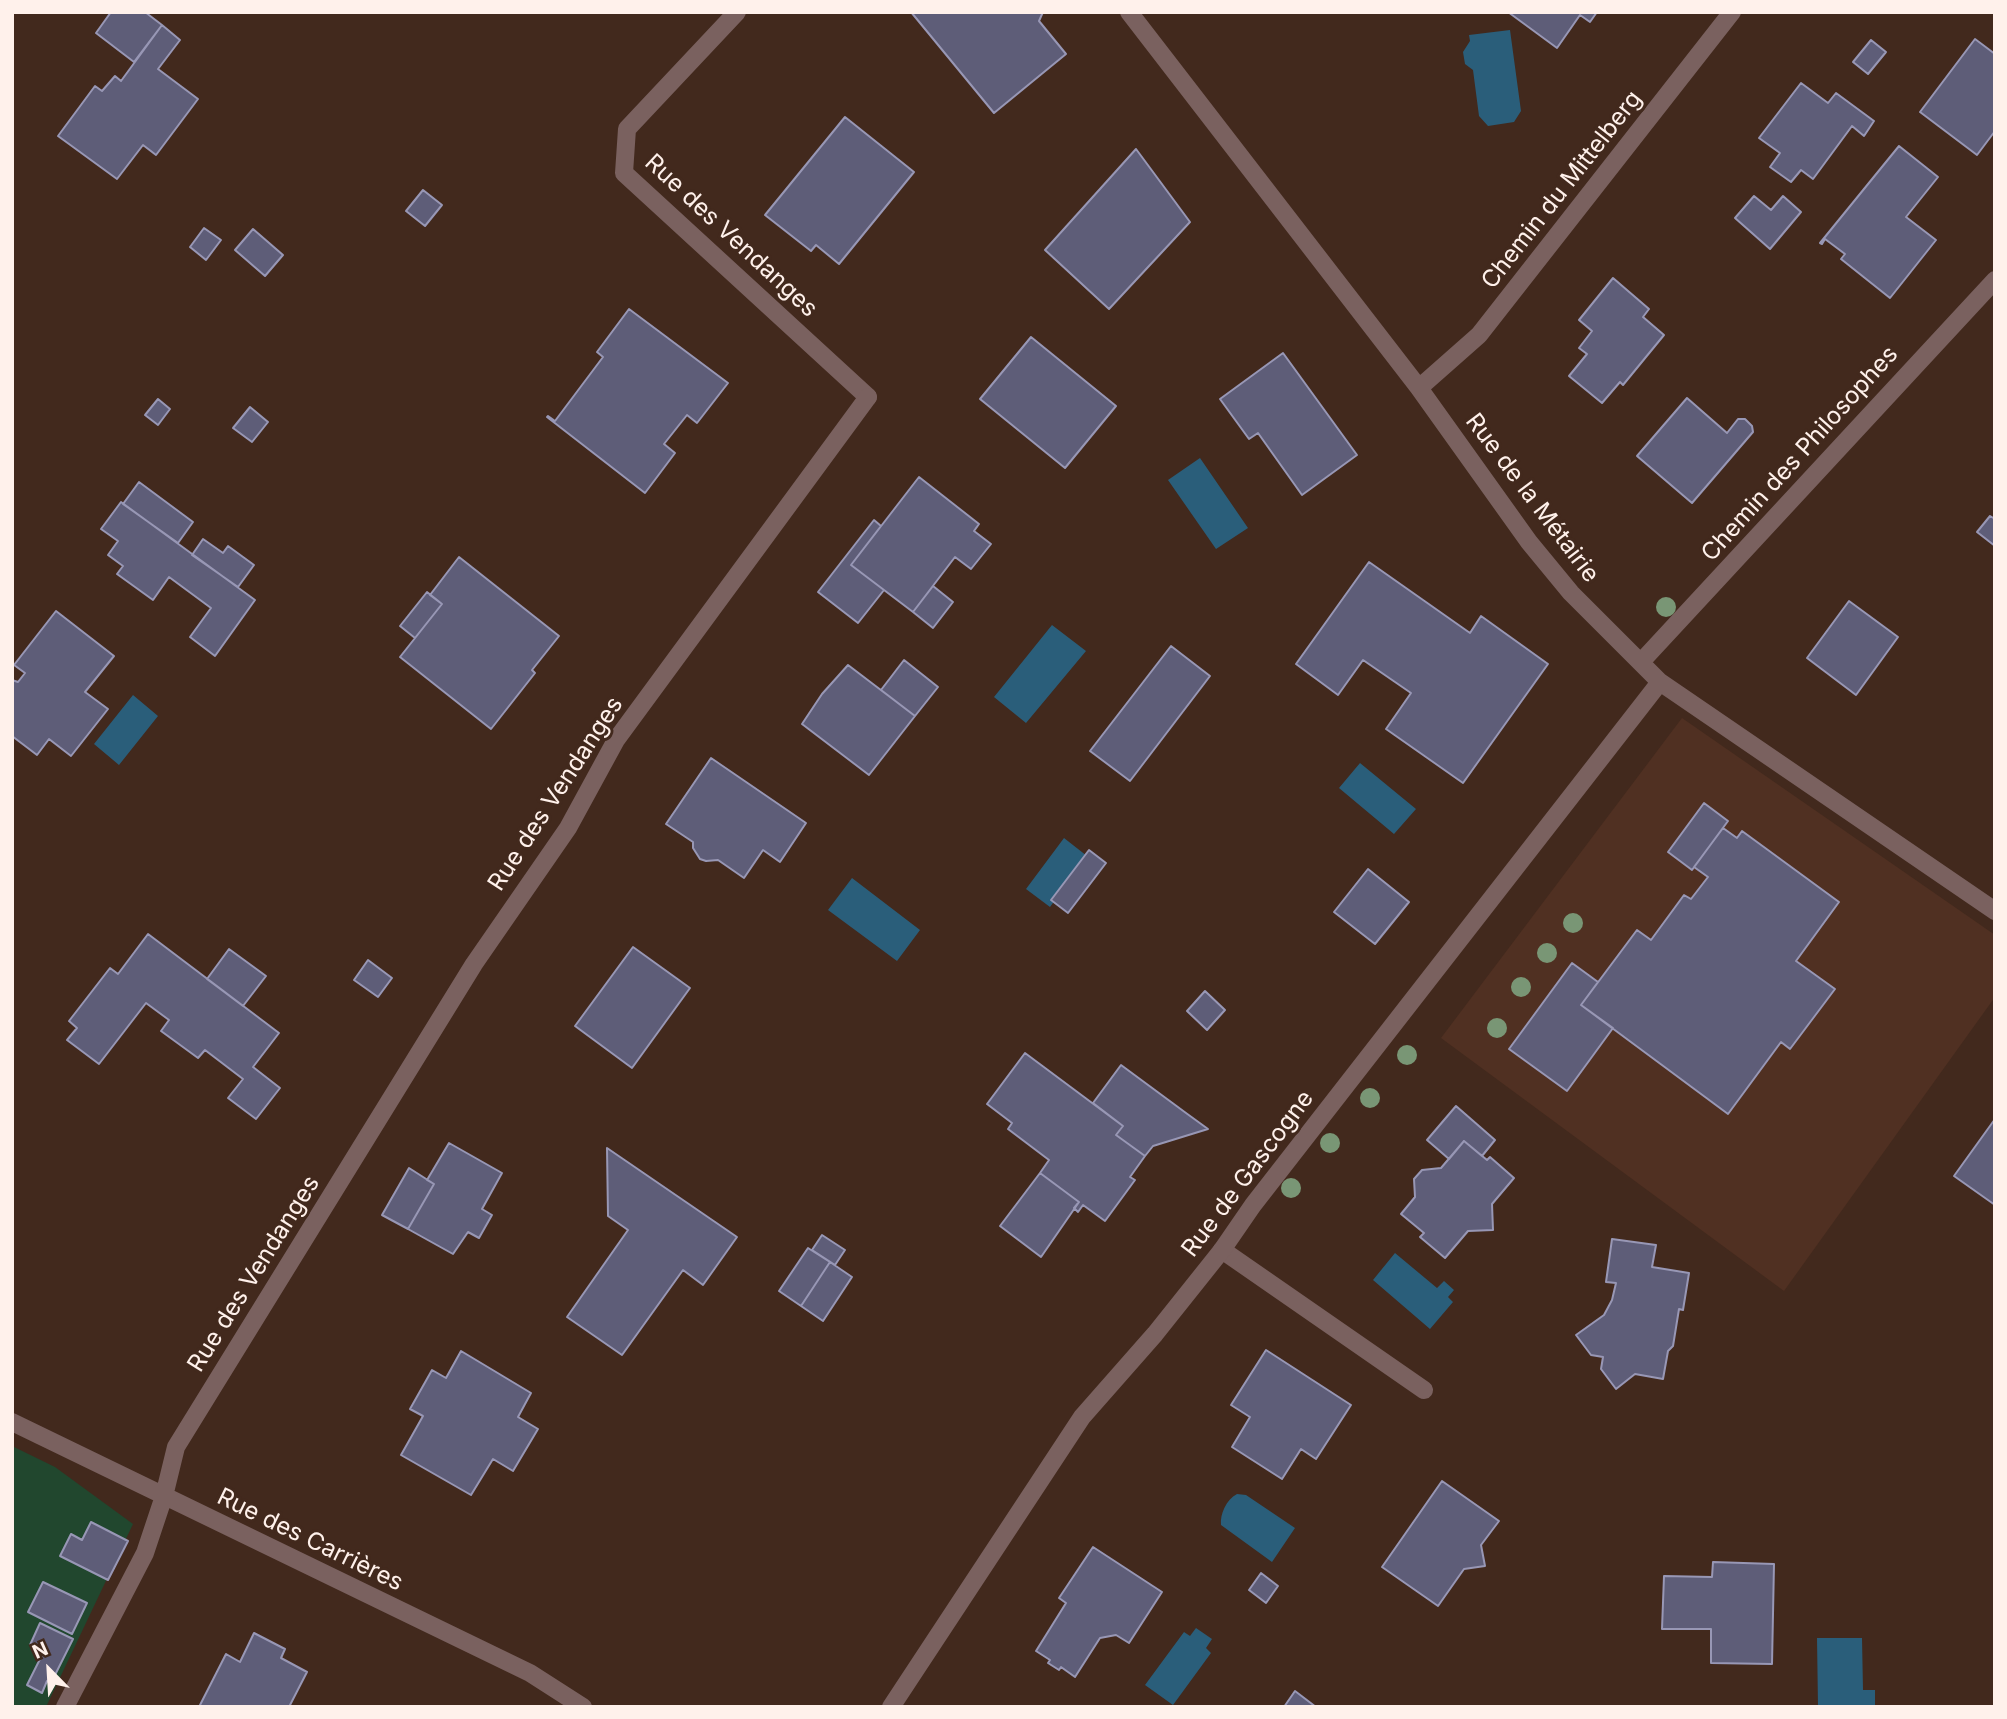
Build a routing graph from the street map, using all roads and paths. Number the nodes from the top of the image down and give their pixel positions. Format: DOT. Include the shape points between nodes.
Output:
graph roads {
  1 [pos="737,12"];
  2 [pos="1129,12"];
  3 [pos="1732,12"];
  4 [pos="1995,280"];
  5 [pos="1419,388"];
  6 [pos="1641,662"];
  7 [pos="1660,682"];
  8 [pos="1995,911"];
  9 [pos="1222,1250"];
  10 [pos="1424,1390"];
  11 [pos="12,1422"];
  12 [pos="164,1496"];
  13 [pos="896,1705"];
  14 [pos="65,1707"];
  15 [pos="583,1707"];
  1 -- 12 [label="street, Rue des Vendanges" via="627,129 624,173 868,397 617,740 568,828 474,964 176,1447"];
  2 -- 5 [label="street, Rue de la Métairie"];
  3 -- 5 [label="street, Chemin du Mittelberg" via="1479,335"];
  4 -- 6 [label="street, Chemin des Philosophes"];
  5 -- 6 [label="street, Rue de la Métairie" via="1529,542 1571,593"];
  6 -- 7 [label="street, Rue de la Métairie"];
  7 -- 8 [label="street, Rue de la Métairie"];
  7 -- 9 [label="street, Rue de Gascogne"];
  9 -- 10 [label="street"];
  9 -- 13 [label="street, Rue de Gascogne" via="1082,1418"];
  11 -- 12 [label="street, Rue des Carrières"];
  12 -- 14 [label="street, Rue des Vendanges" via="145,1553"];
  12 -- 15 [label="street, Rue des Carrières" via="530,1673"];
}
